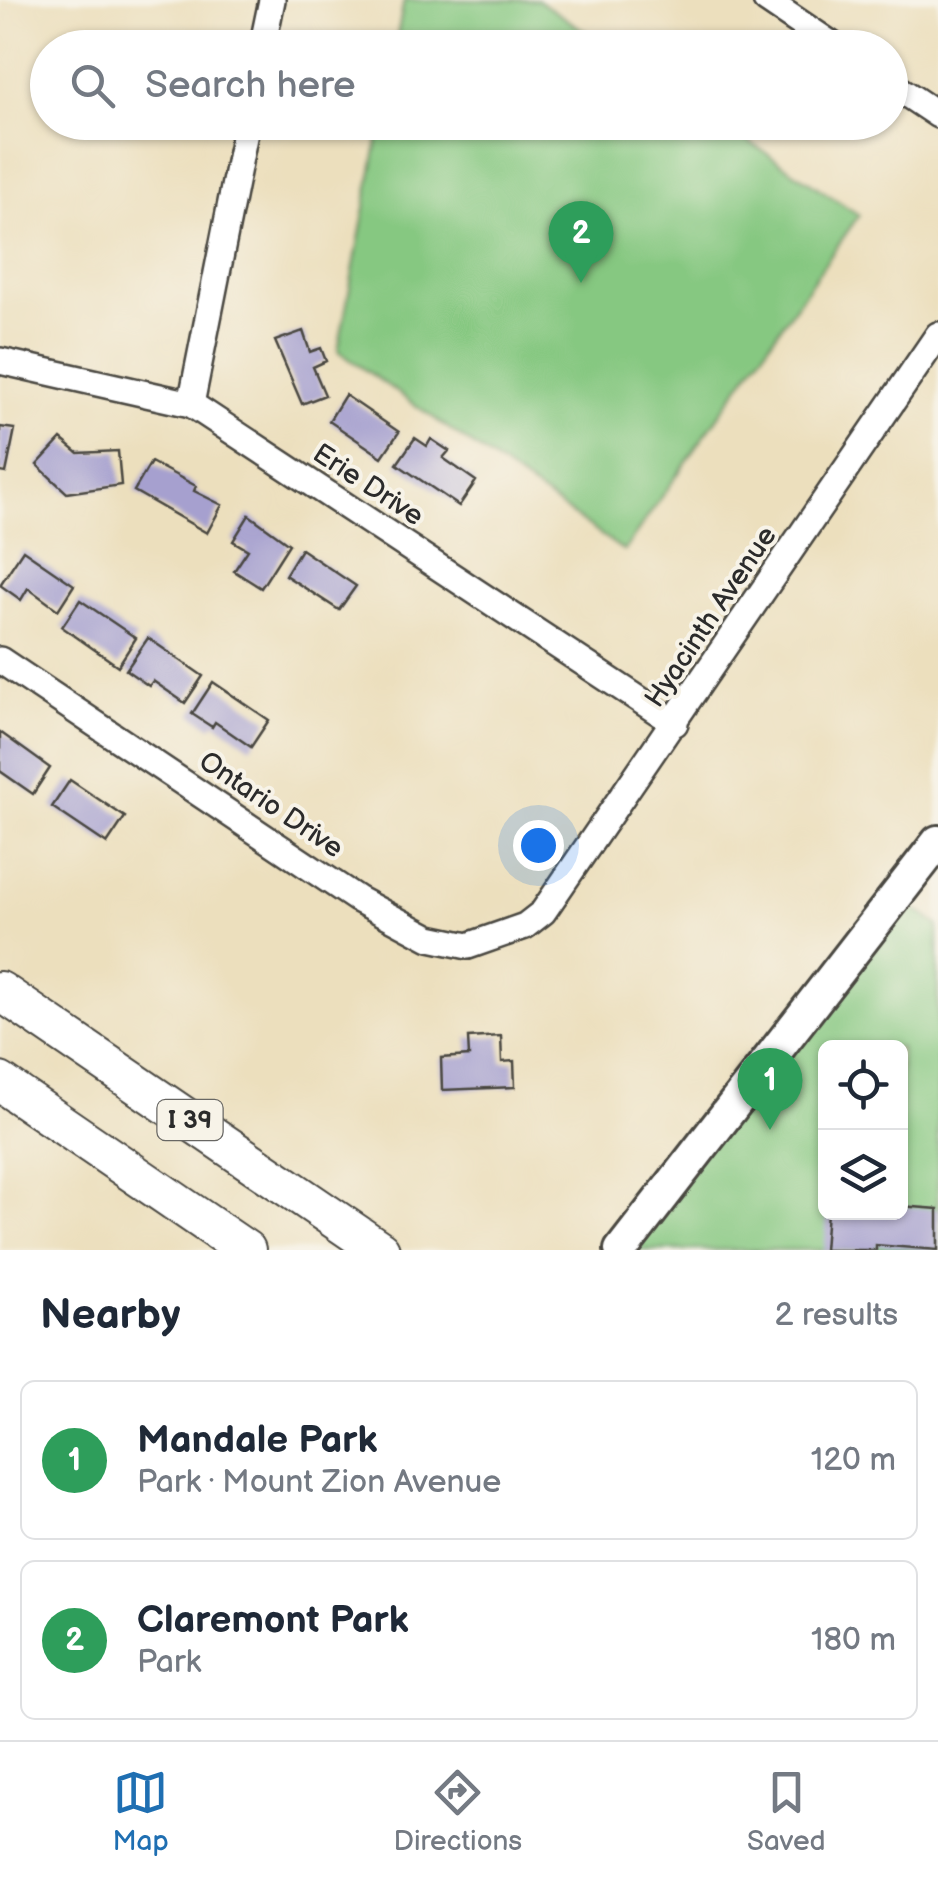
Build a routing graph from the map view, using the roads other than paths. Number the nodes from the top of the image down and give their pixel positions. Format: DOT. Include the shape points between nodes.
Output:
graph roads {
  1 [pos="272,0"];
  2 [pos="766,0"];
  3 [pos="266,30"];
  4 [pos="810,30"];
  5 [pos="908,95"];
  6 [pos="938,115"];
  7 [pos="243,140"];
  8 [pos="938,334"];
  9 [pos="0,361"];
  10 [pos="191,404"];
  11 [pos="0,660"];
  12 [pos="675,723"];
  13 [pos="938,842"];
  14 [pos="525,926"];
  15 [pos="0,990"];
  16 [pos="0,1082"];
  17 [pos="246,1250"];
  18 [pos="380,1250"];
  19 [pos="621,1250"];
  1 -- 3 [label="street"];
  2 -- 4 [label="street"];
  5 -- 6 [label="street"];
  7 -- 10 [label="street"];
  8 -- 12 [label="street, Hyacinth Avenue"];
  9 -- 10 [label="street, Erie Drive"];
  10 -- 12 [label="street, Erie Drive"];
  11 -- 14 [label="street, Ontario Drive" via="356,899 430,938 468,946"];
  12 -- 14 [label="street, Hyacinth Avenue" via="543,912"];
  13 -- 19 [label="main road"];
  15 -- 18 [label="highway, I 39"];
  16 -- 17 [label="highway, I 39"];
}
